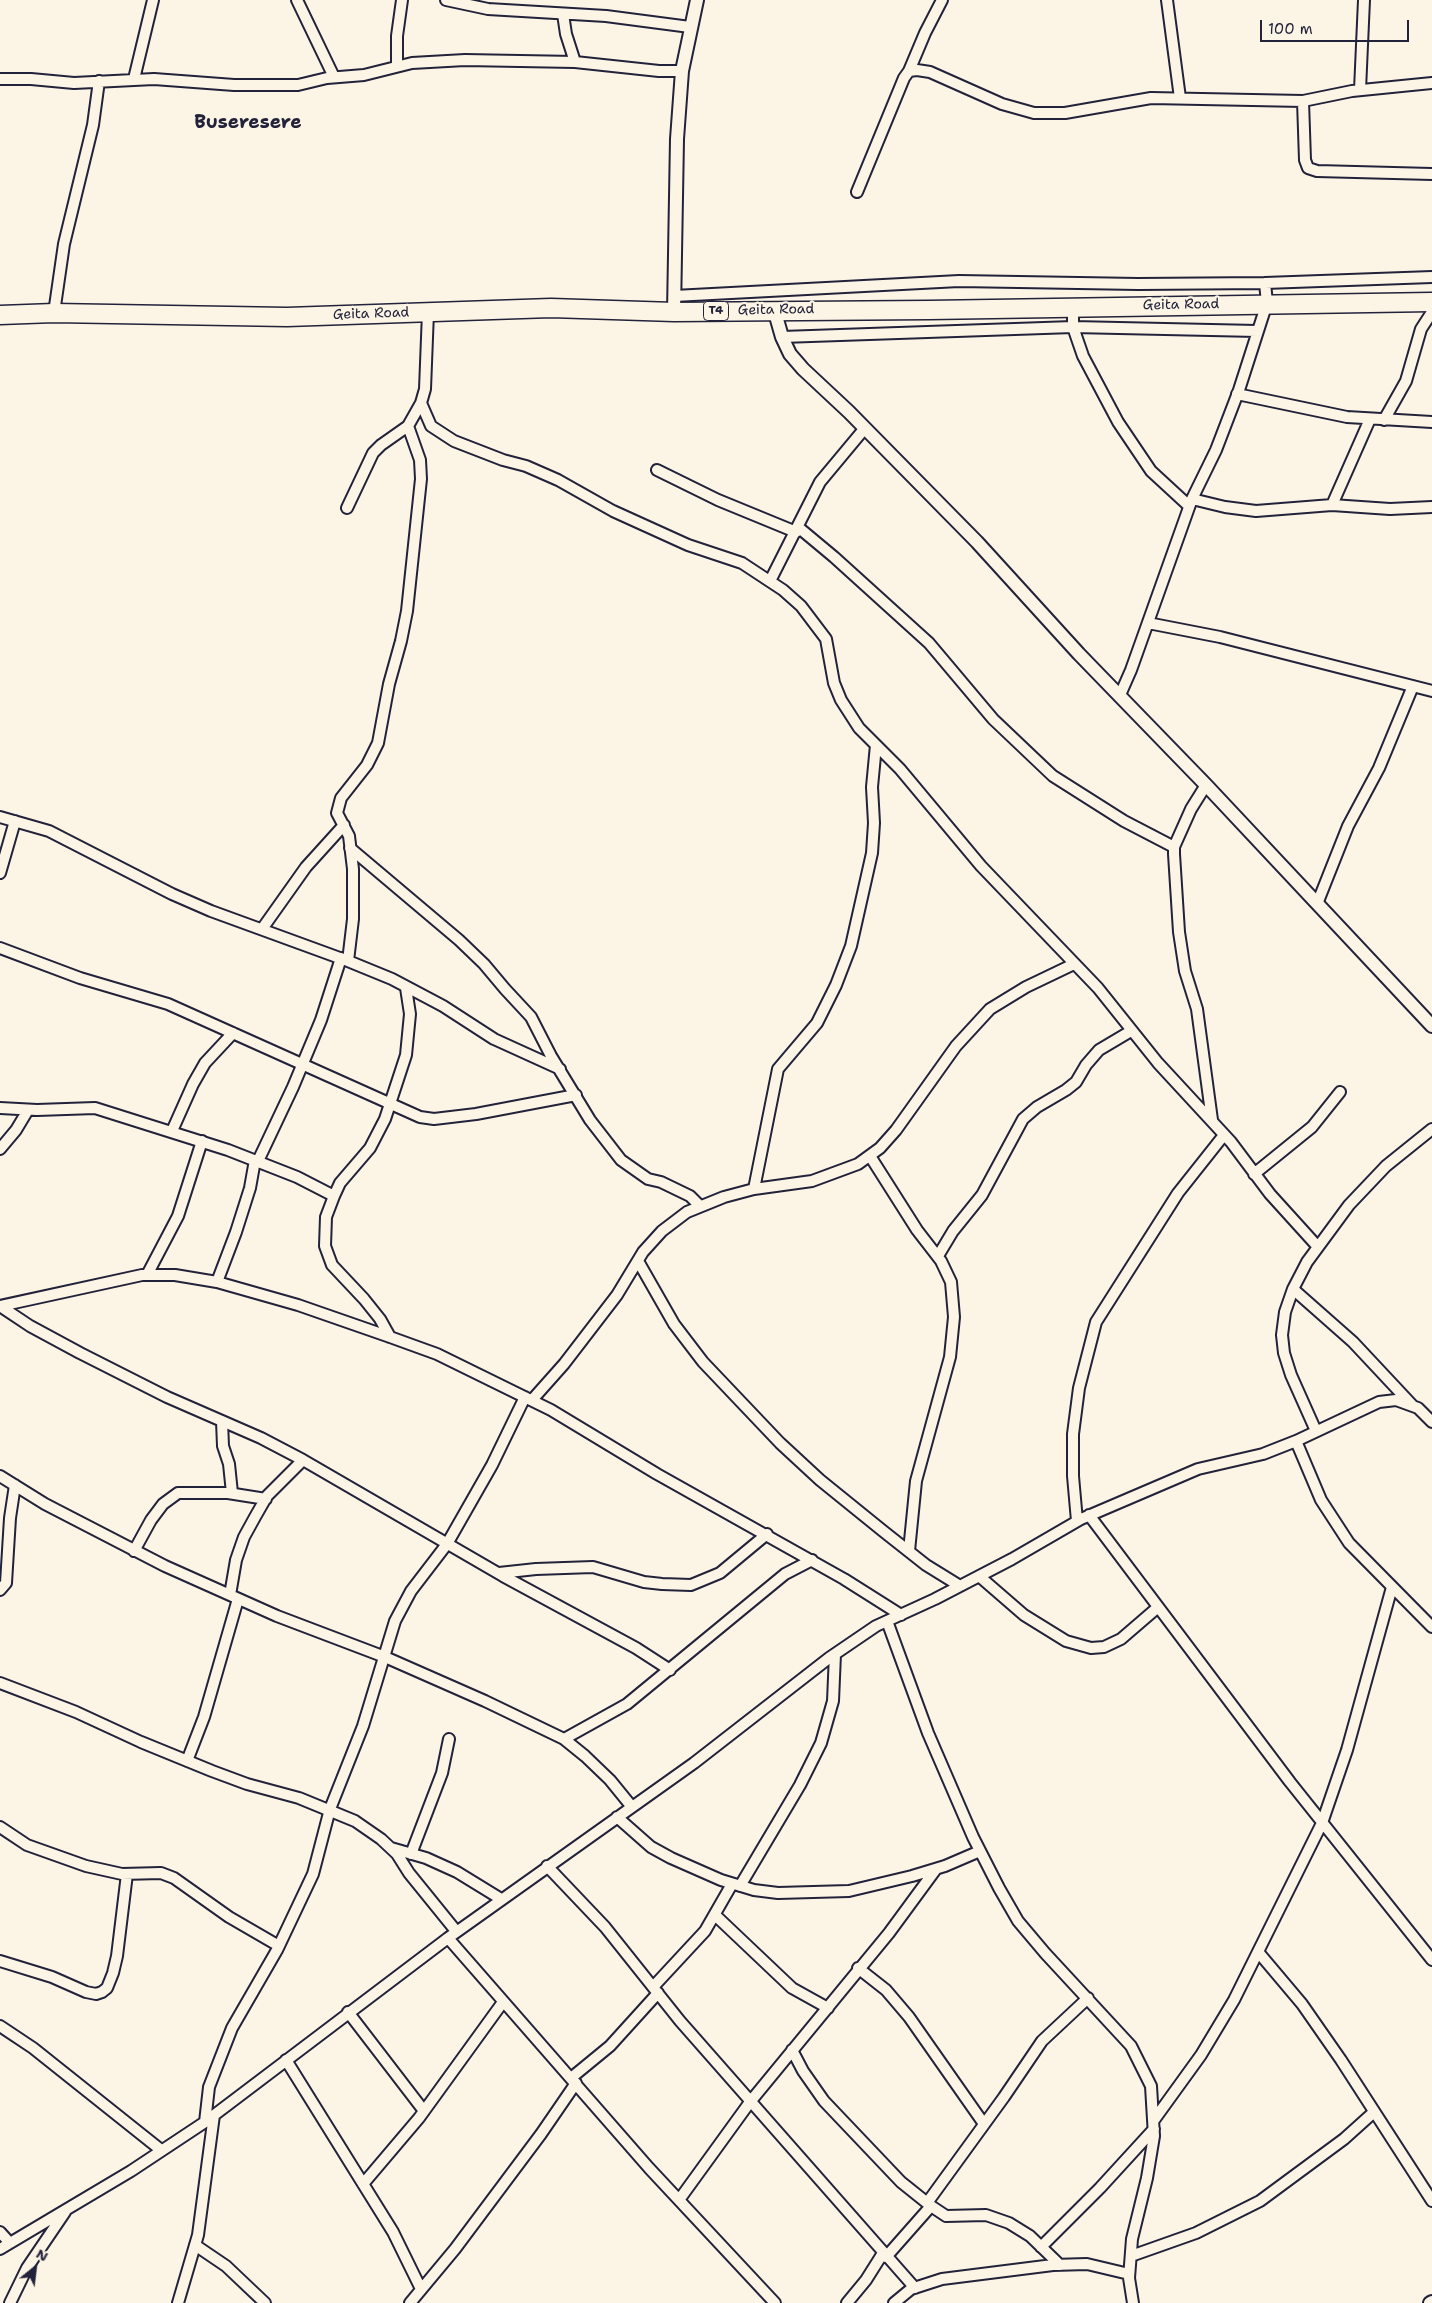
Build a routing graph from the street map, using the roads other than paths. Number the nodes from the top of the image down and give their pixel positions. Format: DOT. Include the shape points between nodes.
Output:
graph roads {
  1 [pos="153,0"];
  2 [pos="297,0"];
  3 [pos="402,0"];
  4 [pos="446,0"];
  5 [pos="697,0"];
  6 [pos="942,0"];
  7 [pos="1167,0"];
  8 [pos="1364,0"];
  9 [pos="563,14"];
  10 [pos="690,27"];
  11 [pos="575,62"];
  12 [pos="397,66"];
  13 [pos="910,71"];
  14 [pos="682,72"];
  15 [pos="334,77"];
  16 [pos="0,79"];
  17 [pos="134,79"];
  18 [pos="99,81"];
  19 [pos="1432,83"];
  20 [pos="1360,90"];
  21 [pos="1180,98"];
  22 [pos="1303,101"];
  23 [pos="1432,174"];
  24 [pos="857,192"];
  25 [pos="1432,277"];
  26 [pos="1264,283"];
  27 [pos="1432,302"];
  28 [pos="1267,303"];
  29 [pos="674,304"];
  30 [pos="1074,307"];
  31 [pos="774,309"];
  32 [pos="428,312"];
  33 [pos="1432,312"];
  34 [pos="54,313"];
  35 [pos="0,315"];
  36 [pos="1073,326"];
  37 [pos="1257,331"];
  38 [pos="782,337"];
  39 [pos="1237,394"];
  40 [pos="421,403"];
  41 [pos="1370,419"];
  42 [pos="1384,420"];
  43 [pos="1432,422"];
  44 [pos="408,426"];
  45 [pos="865,428"];
  46 [pos="657,470"];
  47 [pos="1190,503"];
  48 [pos="1332,505"];
  49 [pos="1432,507"];
  50 [pos="347,508"];
  51 [pos="797,529"];
  52 [pos="770,581"];
  53 [pos="1148,623"];
  54 [pos="1413,686"];
  55 [pos="1432,691"];
  56 [pos="1120,695"];
  57 [pos="876,746"];
  58 [pos="1206,785"];
  59 [pos="0,817"];
  60 [pos="15,821"];
  61 [pos="344,825"];
  62 [pos="1174,847"];
  63 [pos="350,848"];
  64 [pos="0,873"];
  65 [pos="1317,904"];
  66 [pos="262,929"];
  67 [pos="0,948"];
  68 [pos="344,960"];
  69 [pos="1074,964"];
  70 [pos="406,988"];
  71 [pos="1432,1026"];
  72 [pos="1131,1031"];
  73 [pos="233,1032"];
  74 [pos="302,1064"];
  75 [pos="560,1069"];
  76 [pos="1340,1092"];
  77 [pos="576,1095"];
  78 [pos="391,1102"];
  79 [pos="0,1108"];
  80 [pos="28,1110"];
  81 [pos="1212,1122"];
  82 [pos="1432,1130"];
  83 [pos="172,1131"];
  84 [pos="1224,1135"];
  85 [pos="202,1141"];
  86 [pos="0,1149"];
  87 [pos="870,1156"];
  88 [pos="256,1161"];
  89 [pos="1254,1174"];
  90 [pos="754,1189"];
  91 [pos="334,1196"];
  92 [pos="700,1206"];
  93 [pos="1318,1247"];
  94 [pos="938,1256"];
  95 [pos="638,1261"];
  96 [pos="147,1275"];
  97 [pos="217,1282"];
  98 [pos="1293,1289"];
  99 [pos="390,1336"];
  100 [pos="528,1399"];
  101 [pos="1414,1406"];
  102 [pos="222,1421"];
  103 [pos="1432,1422"];
  104 [pos="1316,1431"];
  105 [pos="1296,1441"];
  106 [pos="303,1460"];
  107 [pos="0,1476"];
  108 [pos="15,1485"];
  109 [pos="232,1493"];
  110 [pos="266,1498"];
  111 [pos="1089,1516"];
  112 [pos="1077,1521"];
  113 [pos="767,1534"];
  114 [pos="447,1544"];
  115 [pos="134,1551"];
  116 [pos="909,1551"];
  117 [pos="812,1560"];
  118 [pos="499,1573"];
  119 [pos="979,1576"];
  120 [pos="960,1586"];
  121 [pos="1392,1587"];
  122 [pos="0,1590"];
  123 [pos="234,1597"];
  124 [pos="1157,1608"];
  125 [pos="901,1615"];
  126 [pos="887,1621"];
  127 [pos="1432,1627"];
  128 [pos="835,1654"];
  129 [pos="385,1657"];
  130 [pos="670,1670"];
  131 [pos="0,1683"];
  132 [pos="449,1739"];
  133 [pos="564,1739"];
  134 [pos="187,1760"];
  135 [pos="632,1807"];
  136 [pos="330,1809"];
  137 [pos="617,1817"];
  138 [pos="1322,1823"];
  139 [pos="0,1827"];
  140 [pos="390,1848"];
  141 [pos="980,1851"];
  142 [pos="411,1854"];
  143 [pos="547,1866"];
  144 [pos="936,1869"];
  145 [pos="127,1874"];
  146 [pos="736,1885"];
  147 [pos="501,1899"];
  148 [pos="715,1915"];
  149 [pos="456,1931"];
  150 [pos="448,1938"];
  151 [pos="279,1946"];
  152 [pos="1259,1953"];
  153 [pos="1432,1960"];
  154 [pos="0,1961"];
  155 [pos="858,1968"];
  156 [pos="655,1990"];
  157 [pos="1088,1998"];
  158 [pos="503,2002"];
  159 [pos="828,2008"];
  160 [pos="348,2012"];
  161 [pos="0,2026"];
  162 [pos="792,2050"];
  163 [pos="286,2060"];
  164 [pos="573,2081"];
  165 [pos="750,2102"];
  166 [pos="424,2111"];
  167 [pos="1374,2112"];
  168 [pos="214,2115"];
  169 [pos="205,2122"];
  170 [pos="984,2124"];
  171 [pos="1154,2124"];
  172 [pos="161,2150"];
  173 [pos="363,2184"];
  174 [pos="679,2200"];
  175 [pos="1432,2200"];
  176 [pos="929,2205"];
  177 [pos="67,2209"];
  178 [pos="0,2232"];
  179 [pos="10,2243"];
  180 [pos="195,2245"];
  181 [pos="1041,2246"];
  182 [pos="0,2249"];
  183 [pos="884,2255"];
  184 [pos="1131,2256"];
  185 [pos="1060,2265"];
  186 [pos="1129,2274"];
  187 [pos="915,2288"];
  188 [pos="421,2289"];
  189 [pos="13,2302"];
  190 [pos="178,2303"];
  191 [pos="265,2303"];
  192 [pos="410,2303"];
  193 [pos="775,2303"];
  194 [pos="848,2303"];
  195 [pos="894,2303"];
  196 [pos="1133,2303"];
  1 -- 17 [label="street"];
  2 -- 15 [label="street"];
  3 -- 12 [label="street"];
  4 -- 9 [label="street" via="488,9"];
  5 -- 10 [label="street"];
  6 -- 13 [label="street"];
  7 -- 21 [label="street"];
  8 -- 20 [label="street"];
  9 -- 10 [label="street"];
  9 -- 11 [label="street"];
  10 -- 14 [label="street"];
  11 -- 12 [label="street" via="465,60 425,61"];
  11 -- 14 [label="street"];
  12 -- 15 [label="street" via="364,75"];
  13 -- 21 [label="street" via="930,72 1002,104 1034,113 1065,113 1151,98"];
  13 -- 24 [label="street" via="897,92"];
  14 -- 29 [label="street" via="677,139"];
  15 -- 17 [label="street" via="298,85 262,86"];
  16 -- 18 [label="street" via="74,83"];
  17 -- 18 [label="street"];
  18 -- 34 [label="street" via="93,125 64,244"];
  19 -- 20 [label="street"];
  20 -- 22 [label="street"];
  21 -- 22 [label="street"];
  22 -- 23 [label="street" via="1308,168 1318,171"];
  25 -- 26 [label="street"];
  26 -- 28 [label="street"];
  26 -- 29 [label="street" via="960,280"];
  27 -- 28 [label="highway, Geita Road / T4"];
  28 -- 30 [label="highway, Geita Road / T4"];
  28 -- 37 [label="street"];
  29 -- 31 [label="highway, Geita Road / T4"];
  29 -- 32 [label="highway, Geita Road / T4"];
  30 -- 31 [label="highway, Geita Road / T4"];
  30 -- 36 [label="street"];
  31 -- 38 [label="street"];
  32 -- 34 [label="highway, Geita Road / T4" via="287,317"];
  32 -- 40 [label="street" via="425,389"];
  33 -- 42 [label="street" via="1421,329 1406,381"];
  34 -- 35 [label="highway, Geita Road / T4"];
  36 -- 37 [label="street"];
  36 -- 38 [label="street"];
  36 -- 47 [label="street" via="1083,356 1118,422 1151,471"];
  37 -- 39 [label="street"];
  38 -- 45 [label="street" via="790,354"];
  39 -- 41 [label="street"];
  39 -- 47 [label="street" via="1216,450"];
  40 -- 44 [label="street"];
  40 -- 52 [label="street" via="431,426 454,441 558,480 612,511 688,545 742,562"];
  41 -- 42 [label="street"];
  41 -- 48 [label="street"];
  42 -- 43 [label="street"];
  44 -- 50 [label="street" via="373,453"];
  44 -- 61 [label="street" via="420,460 421,479 406,611 378,743 368,766 338,806 337,812"];
  45 -- 51 [label="street" via="820,482"];
  45 -- 56 [label="street"];
  46 -- 51 [label="street" via="718,500"];
  47 -- 48 [label="street" via="1256,511"];
  47 -- 53 [label="street"];
  48 -- 49 [label="street" via="1390,509"];
  51 -- 52 [label="street"];
  51 -- 62 [label="street" via="834,557 929,643 993,719 1053,776 1124,821"];
  52 -- 57 [label="street" via="801,606 826,639 834,683 841,700 859,728"];
  53 -- 54 [label="street" via="1220,637"];
  53 -- 56 [label="street"];
  54 -- 55 [label="street"];
  54 -- 65 [label="street" via="1379,768 1348,826"];
  56 -- 58 [label="street"];
  57 -- 69 [label="street" via="900,769 981,866"];
  57 -- 90 [label="street" via="872,786 872,853 851,946 817,1023 778,1069"];
  58 -- 62 [label="street"];
  58 -- 65 [label="street"];
  59 -- 60 [label="street"];
  60 -- 64 [label="street"];
  60 -- 66 [label="street" via="49,831 172,894"];
  61 -- 63 [label="street"];
  61 -- 66 [label="street" via="306,867"];
  62 -- 81 [label="street" via="1179,932 1196,1009"];
  63 -- 68 [label="street" via="353,911"];
  63 -- 75 [label="street" via="484,964 531,1017"];
  65 -- 71 [label="street"];
  66 -- 68 [label="street"];
  67 -- 73 [label="street" via="80,978 168,1004"];
  68 -- 70 [label="street"];
  68 -- 74 [label="street"];
  69 -- 72 [label="street" via="1098,988"];
  69 -- 87 [label="street" via="990,1008 956,1046 896,1130"];
  70 -- 75 [label="street" via="494,1039"];
  70 -- 78 [label="street" via="409,1034 406,1056"];
  72 -- 81 [label="street"];
  72 -- 94 [label="street" via="1099,1050 1076,1082 1023,1119 982,1195"];
  73 -- 74 [label="street"];
  73 -- 83 [label="street" via="205,1063"];
  74 -- 78 [label="street"];
  74 -- 88 [label="street" via="284,1109"];
  75 -- 77 [label="street"];
  76 -- 89 [label="street" via="1312,1127"];
  77 -- 78 [label="street" via="434,1119 420,1117"];
  77 -- 92 [label="street" via="590,1120 621,1160 648,1179 690,1196"];
  78 -- 91 [label="street" via="370,1148 340,1183"];
  79 -- 80 [label="street"];
  80 -- 83 [label="street" via="95,1108"];
  80 -- 86 [label="street"];
  81 -- 84 [label="street"];
  82 -- 93 [label="street" via="1386,1166 1349,1205"];
  83 -- 85 [label="street"];
  84 -- 89 [label="street"];
  84 -- 112 [label="street" via="1178,1193 1096,1322 1079,1388 1073,1434"];
  85 -- 88 [label="street"];
  85 -- 96 [label="street" via="178,1216"];
  87 -- 90 [label="street" via="858,1164 812,1180"];
  87 -- 94 [label="street" via="917,1230"];
  88 -- 91 [label="street"];
  88 -- 97 [label="street" via="236,1232"];
  89 -- 93 [label="street"];
  90 -- 92 [label="street"];
  91 -- 99 [label="street" via="326,1217 327,1257 380,1319"];
  92 -- 95 [label="street" via="662,1231"];
  93 -- 98 [label="street"];
  94 -- 116 [label="street" via="951,1282 954,1318 950,1358 916,1481"];
  95 -- 100 [label="street" via="618,1295 564,1364"];
  95 -- 116 [label="street" via="674,1324 740,1402 820,1480"];
  96 -- 97 [label="street" via="175,1275"];
  96 -- 102 [label="street" via="0,1306 80,1353"];
  97 -- 99 [label="street"];
  98 -- 101 [label="street" via="1353,1342"];
  98 -- 104 [label="street" via="1285,1312 1284,1353"];
  99 -- 100 [label="street" via="437,1354"];
  100 -- 113 [label="street"];
  100 -- 114 [label="street"];
  101 -- 103 [label="street"];
  101 -- 104 [label="street" via="1396,1400 1379,1402"];
  102 -- 106 [label="street"];
  102 -- 109 [label="street"];
  104 -- 105 [label="street"];
  105 -- 111 [label="street" via="1263,1454 1198,1469"];
  105 -- 121 [label="street" via="1321,1500 1349,1543"];
  106 -- 110 [label="street"];
  106 -- 114 [label="street"];
  107 -- 108 [label="street"];
  108 -- 115 [label="street"];
  108 -- 122 [label="street" via="7,1577"];
  109 -- 110 [label="street"];
  109 -- 115 [label="street" via="191,1492 170,1497 151,1520"];
  110 -- 123 [label="street" via="244,1537 236,1560"];
  111 -- 112 [label="street"];
  111 -- 124 [label="street"];
  112 -- 119 [label="street"];
  113 -- 117 [label="street"];
  113 -- 118 [label="street" via="720,1573 691,1585 644,1582 593,1567 536,1568"];
  114 -- 118 [label="street"];
  114 -- 129 [label="street" via="411,1591 395,1621"];
  115 -- 123 [label="street"];
  116 -- 120 [label="street"];
  117 -- 125 [label="street"];
  117 -- 130 [label="street" via="786,1574"];
  118 -- 130 [label="street"];
  119 -- 120 [label="street"];
  119 -- 124 [label="street" via="1024,1615 1066,1641 1091,1648 1121,1639"];
  120 -- 125 [label="street"];
  121 -- 127 [label="street"];
  121 -- 138 [label="street" via="1347,1750"];
  123 -- 129 [label="street"];
  123 -- 134 [label="street" via="208,1702"];
  124 -- 138 [label="street"];
  125 -- 126 [label="street"];
  126 -- 128 [label="street"];
  126 -- 141 [label="street" via="928,1733"];
  128 -- 135 [label="street"];
  128 -- 146 [label="street" via="833,1701 821,1744 800,1785"];
  129 -- 133 [label="street"];
  129 -- 136 [label="street" via="363,1726"];
  130 -- 133 [label="street" via="627,1704"];
  131 -- 134 [label="street"];
  132 -- 142 [label="street" via="442,1773"];
  133 -- 135 [label="street" via="604,1774"];
  134 -- 136 [label="street" via="247,1784"];
  135 -- 137 [label="street"];
  136 -- 140 [label="street" via="355,1821"];
  136 -- 151 [label="street" via="313,1874"];
  137 -- 143 [label="street"];
  137 -- 146 [label="street" via="651,1847"];
  138 -- 152 [label="street"];
  138 -- 153 [label="street"];
  139 -- 145 [label="street" via="26,1845 58,1857"];
  140 -- 142 [label="street"];
  140 -- 149 [label="street"];
  141 -- 144 [label="street"];
  141 -- 157 [label="street" via="1018,1920 1044,1953"];
  142 -- 147 [label="street" via="457,1872"];
  143 -- 147 [label="street"];
  143 -- 156 [label="street" via="606,1927"];
  144 -- 146 [label="street" via="849,1892 778,1893"];
  144 -- 155 [label="street" via="914,1902"];
  145 -- 151 [label="street" via="161,1873 174,1878 229,1917"];
  145 -- 154 [label="street" via="117,1956 110,1981 102,1992 86,1992 52,1977"];
  146 -- 148 [label="street"];
  147 -- 149 [label="street"];
  148 -- 156 [label="street"];
  148 -- 159 [label="street" via="792,1988"];
  149 -- 150 [label="street"];
  150 -- 158 [label="street"];
  150 -- 160 [label="street"];
  151 -- 169 [label="street" via="232,2028 209,2087"];
  152 -- 167 [label="street" via="1302,2004"];
  152 -- 171 [label="street" via="1202,2055"];
  155 -- 159 [label="street"];
  155 -- 170 [label="street" via="886,1990 909,2017"];
  156 -- 164 [label="street" via="610,2046"];
  156 -- 165 [label="street"];
  157 -- 170 [label="street" via="1042,2041"];
  157 -- 171 [label="street" via="1131,2046 1151,2086"];
  158 -- 164 [label="street"];
  158 -- 166 [label="street"];
  159 -- 162 [label="street"];
  160 -- 163 [label="street"];
  160 -- 166 [label="street"];
  161 -- 172 [label="street" via="33,2048"];
  162 -- 165 [label="street"];
  162 -- 176 [label="street" via="824,2101 901,2182"];
  163 -- 168 [label="street"];
  163 -- 173 [label="street"];
  164 -- 174 [label="street"];
  164 -- 188 [label="street" via="536,2142"];
  165 -- 174 [label="street"];
  165 -- 183 [label="street"];
  166 -- 173 [label="street"];
  167 -- 175 [label="street"];
  167 -- 184 [label="street" via="1344,2139 1260,2201 1196,2233"];
  168 -- 169 [label="street"];
  168 -- 180 [label="street"];
  169 -- 172 [label="street"];
  170 -- 176 [label="street"];
  171 -- 181 [label="street" via="1100,2188"];
  171 -- 184 [label="street"];
  172 -- 177 [label="street"];
  173 -- 188 [label="street" via="393,2232"];
  174 -- 193 [label="street"];
  176 -- 181 [label="street" via="946,2216 986,2216 1009,2223"];
  176 -- 183 [label="street"];
  177 -- 179 [label="street"];
  177 -- 189 [label="street" via="28,2268"];
  178 -- 179 [label="street"];
  179 -- 182 [label="street"];
  180 -- 190 [label="street"];
  180 -- 191 [label="street" via="226,2266"];
  181 -- 185 [label="street"];
  183 -- 187 [label="street"];
  183 -- 194 [label="street"];
  184 -- 186 [label="street"];
  185 -- 186 [label="street" via="1087,2264"];
  185 -- 187 [label="street" via="942,2279"];
  186 -- 196 [label="street"];
  187 -- 195 [label="street"];
  188 -- 192 [label="street"];
}
